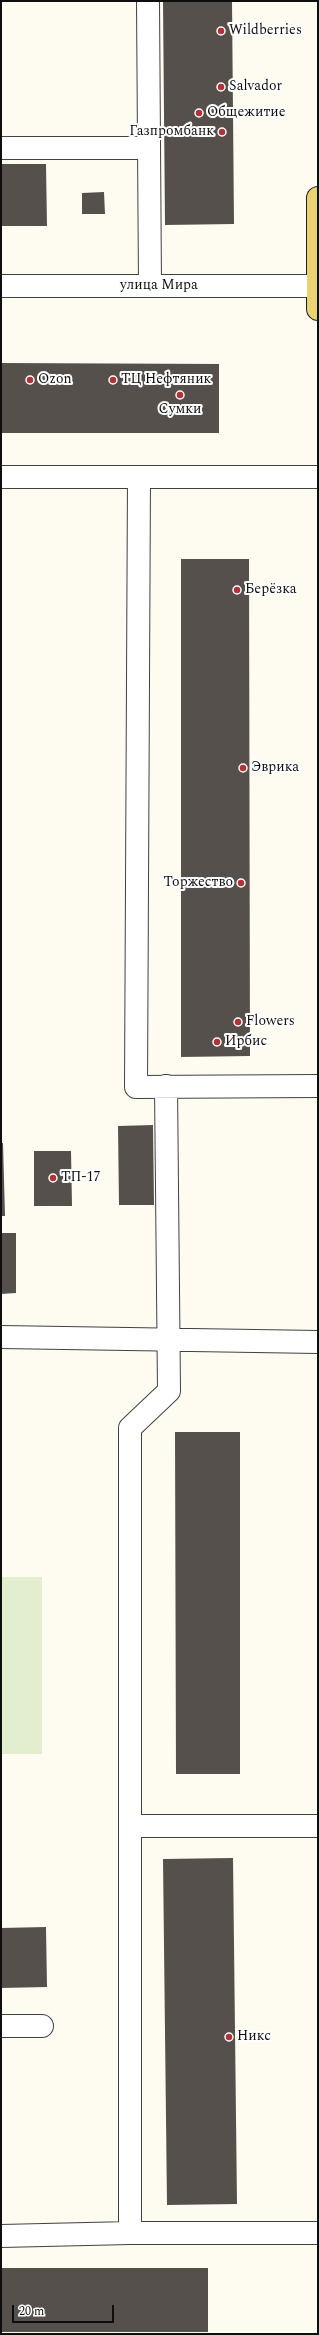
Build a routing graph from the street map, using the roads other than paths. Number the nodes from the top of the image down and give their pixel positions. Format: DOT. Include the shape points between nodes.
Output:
graph roads {
  1 [pos="148,1"];
  2 [pos="1,148"];
  3 [pos="149,148"];
  4 [pos="318,198"];
  5 [pos="1,286"];
  6 [pos="150,286"];
  7 [pos="318,286"];
  8 [pos="318,309"];
  9 [pos="1,477"];
  10 [pos="139,477"];
  11 [pos="318,477"];
  12 [pos="166,1086"];
  13 [pos="318,1086"];
  14 [pos="1,1337"];
  15 [pos="168,1340"];
  16 [pos="318,1342"];
  17 [pos="130,1826"];
  18 [pos="318,1826"];
  19 [pos="1,2026"];
  20 [pos="42,2026"];
  21 [pos="130,2233"];
  22 [pos="318,2233"];
  23 [pos="1,2236"];
  1 -- 3 [label="street"];
  2 -- 3 [label="street"];
  3 -- 6 [label="street"];
  4 -- 7 [label="main road"];
  5 -- 6 [label="street, улица Мира"];
  6 -- 7 [label="street, улица Мира"];
  7 -- 8 [label="main road"];
  9 -- 10 [label="street"];
  10 -- 11 [label="street"];
  10 -- 12 [label="street" via="136,1087"];
  12 -- 13 [label="street"];
  12 -- 15 [label="street"];
  14 -- 15 [label="street"];
  15 -- 16 [label="street"];
  15 -- 17 [label="street" via="169,1391 130,1428"];
  17 -- 18 [label="street"];
  17 -- 21 [label="street"];
  19 -- 20 [label="street"];
  21 -- 22 [label="street"];
  21 -- 23 [label="street"];
}
